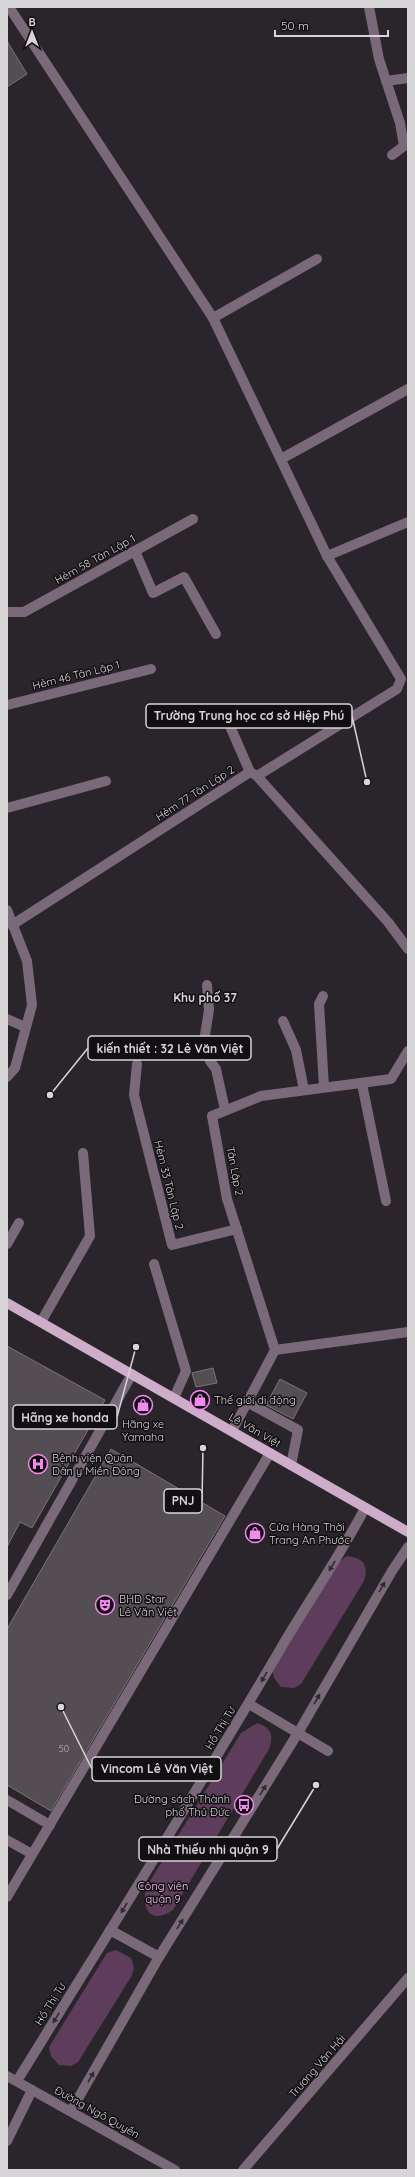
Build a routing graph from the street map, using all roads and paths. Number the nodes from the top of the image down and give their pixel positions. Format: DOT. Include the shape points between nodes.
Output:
graph roads {
  1 [pos="9,7"];
  2 [pos="369,7"];
  3 [pos="408,78"];
  4 [pos="386,81"];
  5 [pos="392,155"];
  6 [pos="317,259"];
  7 [pos="213,318"];
  8 [pos="408,389"];
  9 [pos="281,459"];
  10 [pos="193,518"];
  11 [pos="408,522"];
  12 [pos="135,550"];
  13 [pos="327,556"];
  14 [pos="7,612"];
  15 [pos="216,634"];
  16 [pos="151,669"];
  17 [pos="7,705"];
  18 [pos="226,717"];
  19 [pos="254,774"];
  20 [pos="106,781"];
  21 [pos="7,808"];
  22 [pos="7,910"];
  23 [pos="12,924"];
  24 [pos="408,949"];
  25 [pos="207,985"];
  26 [pos="323,996"];
  27 [pos="7,1019"];
  28 [pos="283,1021"];
  29 [pos="25,1027"];
  30 [pos="408,1051"];
  31 [pos="137,1064"];
  32 [pos="7,1077"];
  33 [pos="362,1084"];
  34 [pos="324,1087"];
  35 [pos="304,1090"];
  36 [pos="225,1110"];
  37 [pos="83,1153"];
  38 [pos="386,1201"];
  39 [pos="20,1223"];
  40 [pos="237,1229"];
  41 [pos="7,1244"];
  42 [pos="154,1264"];
  43 [pos="7,1303"];
  44 [pos="41,1322"];
  45 [pos="408,1332"];
  46 [pos="275,1350"];
  47 [pos="132,1374"];
  48 [pos="174,1398"];
  49 [pos="247,1402"];
  50 [pos="232,1431"];
  51 [pos="270,1453"];
  52 [pos="291,1465"];
  53 [pos="365,1508"];
  54 [pos="408,1532"];
  55 [pos="408,1547"];
  56 [pos="7,1595"];
  57 [pos="249,1704"];
  58 [pos="298,1733"];
  59 [pos="328,1751"];
  60 [pos="7,1800"];
  61 [pos="50,1825"];
  62 [pos="7,1840"];
  63 [pos="32,1854"];
  64 [pos="9,1890"];
  65 [pos="110,1930"];
  66 [pos="159,1957"];
  67 [pos="408,1978"];
  68 [pos="7,2076"];
  69 [pos="16,2081"];
  70 [pos="32,2090"];
  71 [pos="71,2111"];
  72 [pos="7,2141"];
  73 [pos="175,2170"];
  74 [pos="244,2170"];
  1 -- 7 [label="street, Hẻm 77 Tân Lập 2"];
  2 -- 4 [label="street"];
  3 -- 4 [label="street"];
  4 -- 5 [label="street" via="400,123 404,146"];
  6 -- 7 [label="street"];
  7 -- 9 [label="street, Hẻm 77 Tân Lập 2"];
  8 -- 9 [label="street"];
  9 -- 13 [label="street, Hẻm 77 Tân Lập 2"];
  10 -- 12 [label="street, Hẻm 58 Tân Lập 1"];
  11 -- 13 [label="street"];
  12 -- 14 [label="street, Hẻm 58 Tân Lập 1" via="24,612"];
  12 -- 15 [label="street" via="153,593 184,577"];
  13 -- 19 [label="street, Hẻm 77 Tân Lập 2" via="401,679 400,685"];
  16 -- 17 [label="street, Hẻm 46 Tân Lập 1"];
  18 -- 19 [label="street"];
  19 -- 23 [label="street, Hẻm 77 Tân Lập 2"];
  19 -- 24 [label="street" via="388,922"];
  20 -- 21 [label="street"];
  22 -- 23 [label="street"];
  23 -- 29 [label="street" via="27,961 31,985 32,1005"];
  25 -- 36 [label="street" via="209,1010 205,1035"];
  26 -- 34 [label="street" via="319,1012"];
  27 -- 29 [label="street"];
  28 -- 35 [label="street" via="296,1050"];
  29 -- 32 [label="street" via="15,1068"];
  30 -- 33 [label="street, Tân Lập 2" via="391,1079"];
  31 -- 40 [label="street, Hẻm 33 Tân Lập 2" via="134,1095 172,1246"];
  33 -- 34 [label="street, Tân Lập 2"];
  33 -- 38 [label="street"];
  34 -- 35 [label="street, Tân Lập 2"];
  35 -- 36 [label="street, Tân Lập 2" via="261,1096"];
  36 -- 40 [label="street, Tân Lập 2" via="212,1116 227,1199"];
  37 -- 44 [label="street" via="90,1236"];
  39 -- 41 [label="street"];
  40 -- 46 [label="street, Tân Lập 2"];
  42 -- 48 [label="street" via="186,1371"];
  43 -- 44 [label="main road, Lê Văn Việt"];
  44 -- 47 [label="main road, Lê Văn Việt"];
  45 -- 46 [label="street"];
  46 -- 49 [label="street"];
  47 -- 48 [label="main road, Lê Văn Việt"];
  47 -- 56 [label="street"];
  48 -- 50 [label="main road, Lê Văn Việt"];
  49 -- 50 [label="street"];
  49 -- 52 [label="street" via="298,1430"];
  50 -- 51 [label="main road, Lê Văn Việt"];
  51 -- 52 [label="main road, Lê Văn Việt"];
  51 -- 61 [label="street"];
  52 -- 53 [label="main road, Lê Văn Việt"];
  53 -- 54 [label="main road, Lê Văn Việt"];
  53 -- 57 [label="street, Hồ Thị Tư, one-way"];
  58 -- 55 [label="street, one-way"];
  57 -- 58 [label="street"];
  57 -- 65 [label="street, Hồ Thị Tư, one-way"];
  58 -- 59 [label="street"];
  66 -- 58 [label="street, one-way"];
  60 -- 61 [label="street"];
  61 -- 63 [label="street"];
  62 -- 63 [label="street"];
  63 -- 64 [label="street"];
  65 -- 66 [label="street"];
  65 -- 69 [label="street, Hồ Thị Tư, one-way"];
  71 -- 66 [label="street, one-way"];
  67 -- 74 [label="street, Trương Văn Hải"];
  68 -- 69 [label="street, Đường Ngô Quyền"];
  69 -- 70 [label="street, Đường Ngô Quyền"];
  70 -- 71 [label="street, Đường Ngô Quyền"];
  70 -- 72 [label="street"];
  71 -- 73 [label="street, Đường Ngô Quyền"];
}
